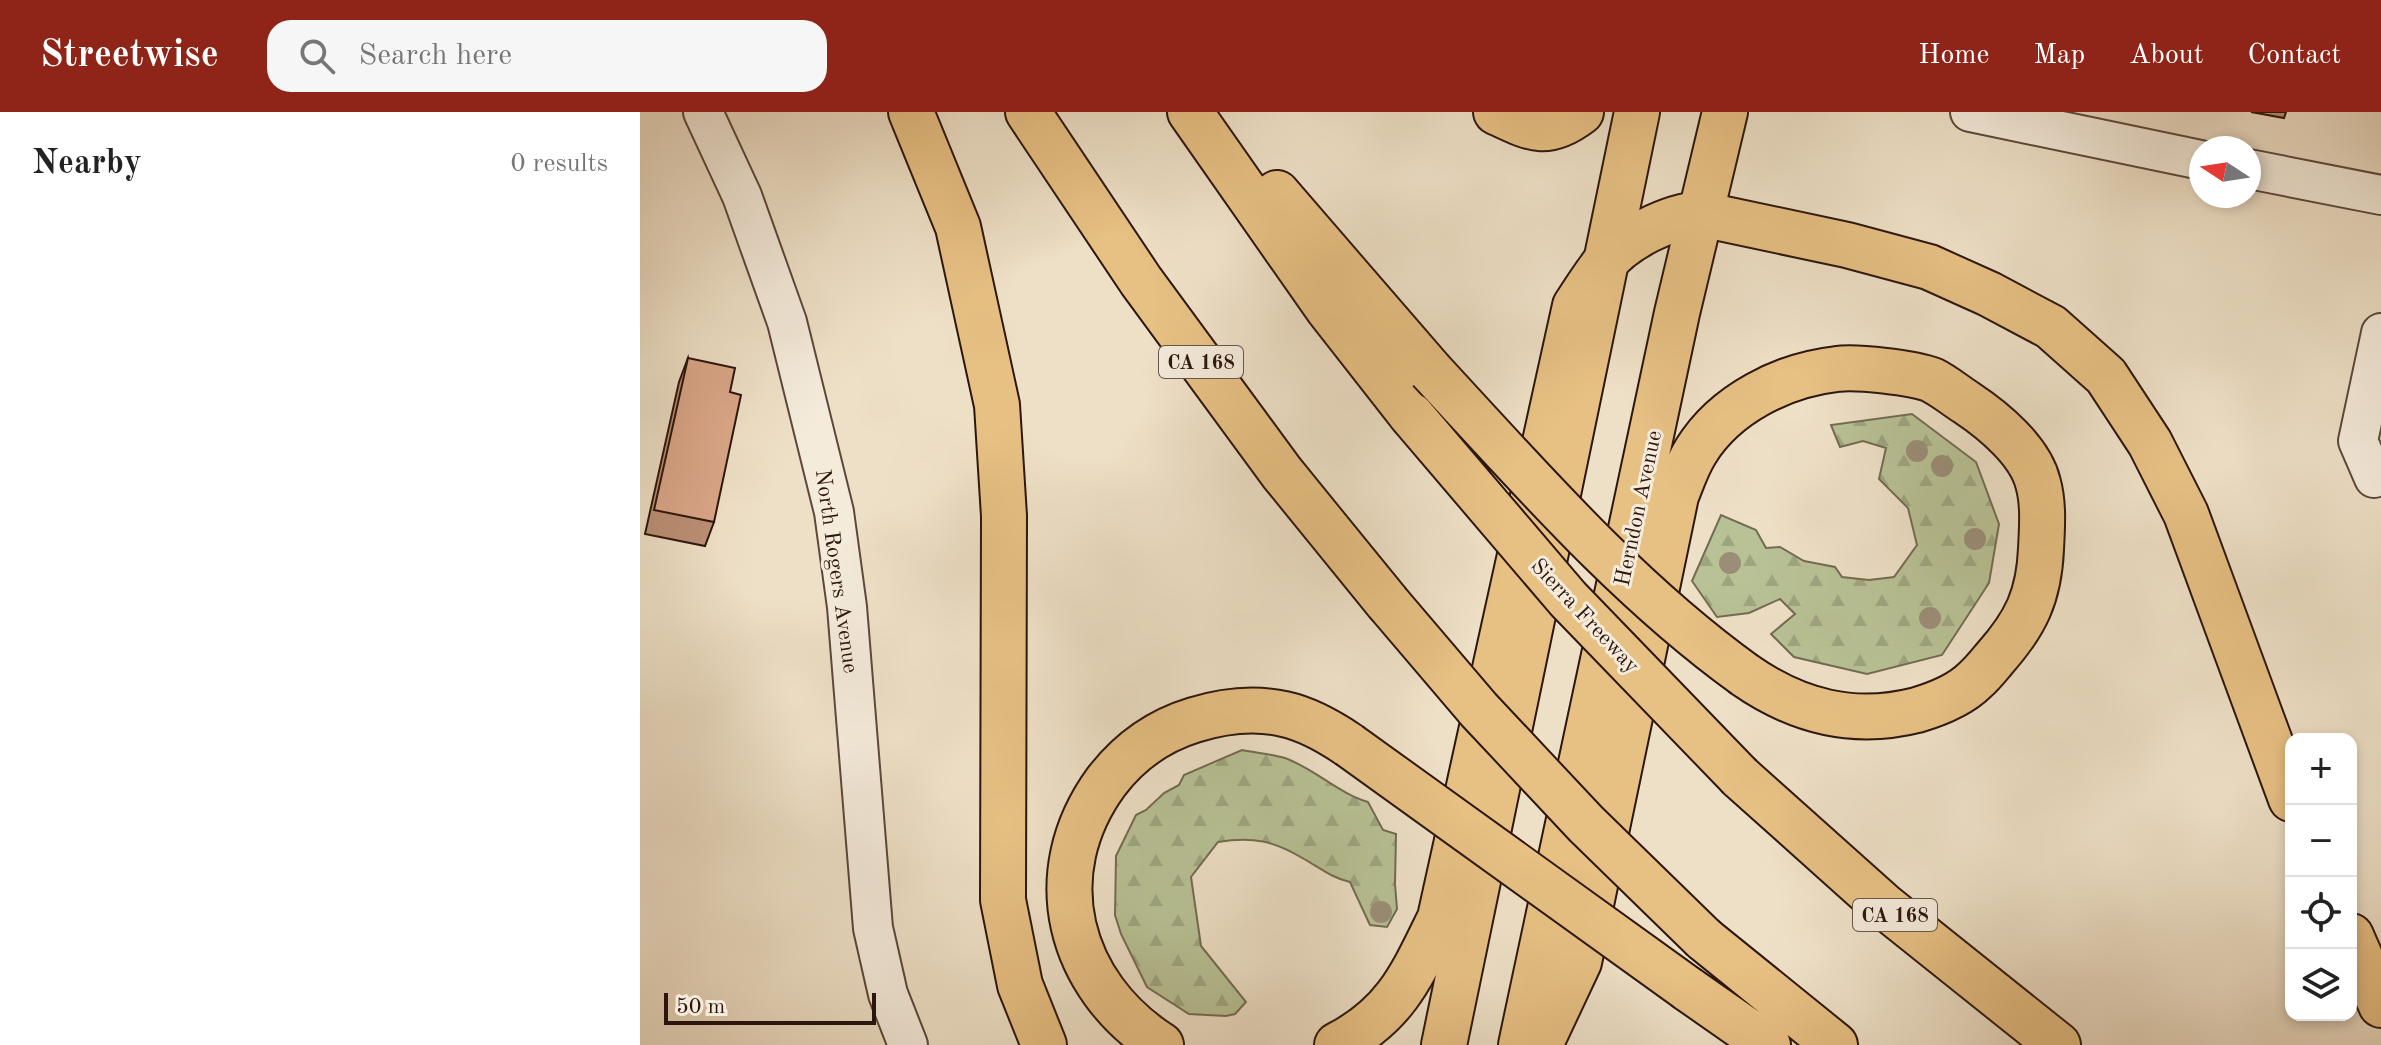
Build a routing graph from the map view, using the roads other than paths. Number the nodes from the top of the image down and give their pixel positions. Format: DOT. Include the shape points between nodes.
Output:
graph roads {
  1 [pos="703,112"];
  2 [pos="911,112"];
  3 [pos="1028,112"];
  4 [pos="1190,112"];
  5 [pos="1209,112"];
  6 [pos="1496,112"];
  7 [pos="1581,112"];
  8 [pos="1637,112"];
  9 [pos="1725,112"];
  10 [pos="1970,112"];
  11 [pos="2189,158"];
  12 [pos="2261,171"];
  13 [pos="2381,195"];
  14 [pos="1701,214"];
  15 [pos="1605,262"];
  16 [pos="2381,333"];
  17 [pos="2374,478"];
  18 [pos="2285,783"];
  19 [pos="2357,949"];
  20 [pos="2381,1005"];
  21 [pos="908,1045"];
  22 [pos="1044,1045"];
  23 [pos="1161,1045"];
  24 [pos="1337,1045"];
  25 [pos="1444,1045"];
  26 [pos="1521,1045"];
  27 [pos="1540,1045"];
  28 [pos="1768,1045"];
  29 [pos="1835,1045"];
  30 [pos="2058,1045"];
  1 -- 21 [label="street, North Rogers Avenue" via="742,196 787,322 834,512 847,607 873,928 888,994"];
  2 -- 22 [label="main road" via="958,227 997,405 1004,516 1003,900 1020,985"];
  3 -- 29 [label="main road, CA 168, bridge" via="1141,281 1282,473 1479,710 1704,939"];
  4 -- 30 [label="main road, Sierra Freeway / CA 168, bridge" via="1328,309 1568,599 1740,777 1883,905"];
  5 -- 27 [label="main road, bridge" via="1430,370 1551,500 1656,604 1711,651 1759,685 1803,707 1850,717 1893,716 1937,704 1974,682 2032,607 2041,562 2038,482 2019,449 1992,419 1931,380 1855,367 1808,372 1756,395 1715,425 1695,452 1676,496 1579,962"];
  6 -- 7 [label="main road" via="1543,131 1563,126"];
  8 -- 15 [label="main road"];
  9 -- 14 [label="main road, Herndon Avenue"];
  10 -- 11 [label="street"];
  12 -- 13 [label="street"];
  14 -- 15 [label="main road" via="1648,230"];
  14 -- 18 [label="main road" via="1929,267 2051,327 2106,376 2150,443 2186,514"];
  14 -- 26 [label="main road, Herndon Avenue"];
  15 -- 24 [label="main road" via="1575,306 1440,918 1381,1017"];
  15 -- 25 [label="main road"];
  16 -- 17 [label="street" via="2358,441"];
  19 -- 20 [label="main road"];
  23 -- 28 [label="main road, bridge" via="1139,1031 1101,991 1077,939 1070,909 1074,845 1097,794 1133,752 1181,724 1231,711 1285,714 1349,745"];
}
